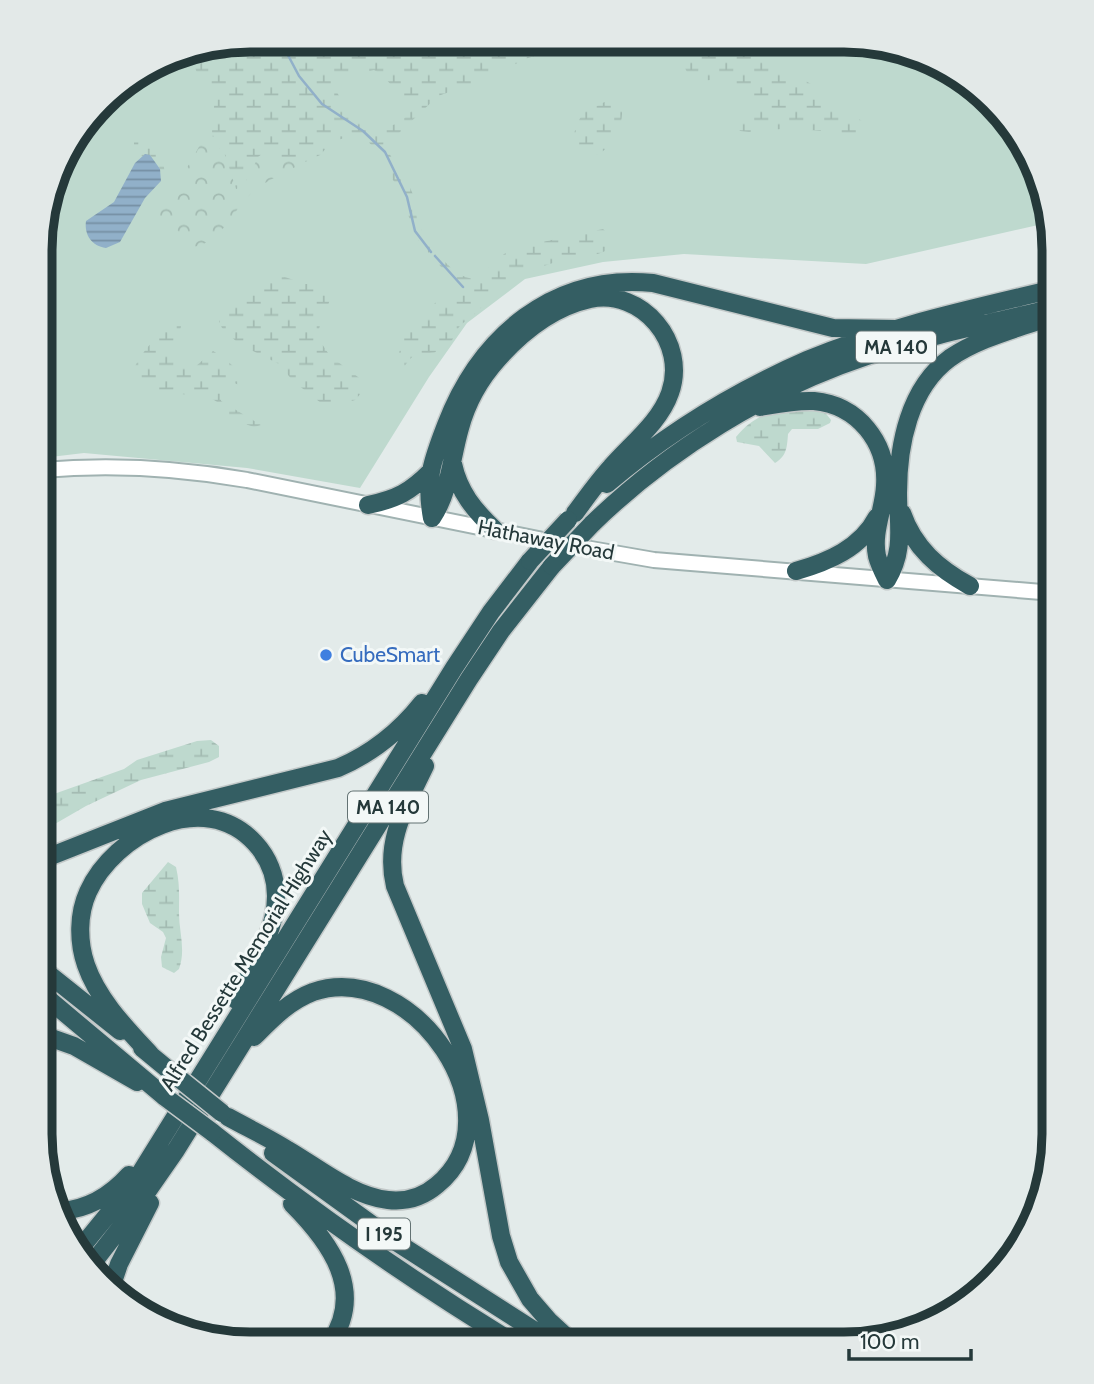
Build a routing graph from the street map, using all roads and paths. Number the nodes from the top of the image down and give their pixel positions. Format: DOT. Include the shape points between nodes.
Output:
graph roads {
  1 [pos="1042,292"];
  2 [pos="1042,312"];
  3 [pos="1042,320"];
  4 [pos="896,329"];
  5 [pos="746,410"];
  6 [pos="453,460"];
  7 [pos="52,470"];
  8 [pos="431,471"];
  9 [pos="898,493"];
  10 [pos="368,505"];
  11 [pos="882,508"];
  12 [pos="572,516"];
  13 [pos="432,518"];
  14 [pos="495,530"];
  15 [pos="796,571"];
  16 [pos="887,580"];
  17 [pos="970,586"];
  18 [pos="1042,592"];
  19 [pos="478,631"];
  20 [pos="485,653"];
  21 [pos="52,856"];
  22 [pos="52,977"];
  23 [pos="52,1002"];
  24 [pos="52,1038"];
  25 [pos="215,1051"];
  26 [pos="151,1055"];
  27 [pos="234,1056"];
  28 [pos="165,1097"];
  29 [pos="225,1115"];
  30 [pos="174,1118"];
  31 [pos="172,1156"];
  32 [pos="256,1167"];
  33 [pos="68,1210"];
  34 [pos="85,1242"];
  35 [pos="97,1258"];
  36 [pos="115,1278"];
  37 [pos="337,1331"];
  38 [pos="495,1331"];
  39 [pos="535,1331"];
  40 [pos="560,1331"];
  1 -- 4 [label="highway, Alfred Bessette Memorial Highway / MA 140"];
  2 -- 5 [label="highway, Alfred Bessette Memorial Highway / MA 140" via="867,356"];
  3 -- 9 [label="highway" via="959,353 932,376 904,433"];
  4 -- 8 [label="highway" via="833,328 653,283 617,282 575,290 531,312 486,354 457,398"];
  4 -- 12 [label="highway, Alfred Bessette Memorial Highway / MA 140" via="807,360 737,396 650,451"];
  5 -- 11 [label="highway" via="815,401 858,418 871,432 884,462"];
  5 -- 20 [label="highway, Alfred Bessette Memorial Highway / MA 140, bridge" via="652,472 592,524 552,566"];
  6 -- 12 [label="highway" via="477,388 497,360 531,327 593,298 628,303 655,321 667,337 674,367 671,391 653,422"];
  6 -- 13 [label="highway" via="445,495"];
  6 -- 14 [label="highway" via="467,499"];
  7 -- 10 [label="main road, Hathaway Road" via="187,472"];
  8 -- 10 [label="highway" via="410,491"];
  8 -- 13 [label="highway"];
  9 -- 16 [label="highway" via="899,551"];
  9 -- 17 [label="highway" via="903,516 923,550 942,570"];
  10 -- 13 [label="main road, Hathaway Road"];
  11 -- 15 [label="highway" via="873,526 850,547"];
  11 -- 16 [label="highway" via="876,549"];
  12 -- 19 [label="highway, Alfred Bessette Memorial Highway / MA 140, bridge" via="530,561"];
  13 -- 14 [label="main road, Hathaway Road"];
  14 -- 15 [label="main road, Hathaway Road" via="654,560"];
  15 -- 16 [label="main road, Hathaway Road"];
  16 -- 17 [label="main road, Hathaway Road"];
  17 -- 18 [label="main road, Hathaway Road"];
  19 -- 21 [label="highway" via="410,717 388,739 351,763 164,811"];
  19 -- 25 [label="highway, Alfred Bessette Memorial Highway / MA 140"];
  20 -- 27 [label="highway, Alfred Bessette Memorial Highway / MA 140"];
  20 -- 40 [label="highway" via="400,818 392,846 392,874 463,1049 509,1262 530,1299"];
  22 -- 26 [label="highway, I 195"];
  23 -- 28 [label="highway, I 195"];
  24 -- 28 [label="highway"];
  25 -- 26 [label="highway" via="269,931 275,883 267,859 243,832 219,821 194,818 157,827 125,846 94,881 83,909 82,950 94,984"];
  25 -- 30 [label="highway, Alfred Bessette Memorial Highway / MA 140"];
  26 -- 29 [label="highway, I 195, bridge"];
  27 -- 29 [label="highway" via="280,1012 310,993 344,986 382,995 416,1017 442,1046 462,1094 465,1139 454,1167 433,1189 415,1198 386,1200 351,1188"];
  27 -- 31 [label="highway, Alfred Bessette Memorial Highway / MA 140"];
  28 -- 32 [label="highway, I 195, bridge"];
  29 -- 39 [label="highway, I 195" via="378,1230"];
  30 -- 33 [label="highway" via="122,1183 95,1202"];
  30 -- 34 [label="highway, Alfred Bessette Memorial Highway / MA 140" via="136,1180"];
  31 -- 35 [label="highway, Alfred Bessette Memorial Highway / MA 140"];
  31 -- 36 [label="highway"];
  32 -- 37 [label="highway" via="313,1226 337,1262 343,1308"];
  32 -- 38 [label="highway, I 195" via="397,1269"];
}
